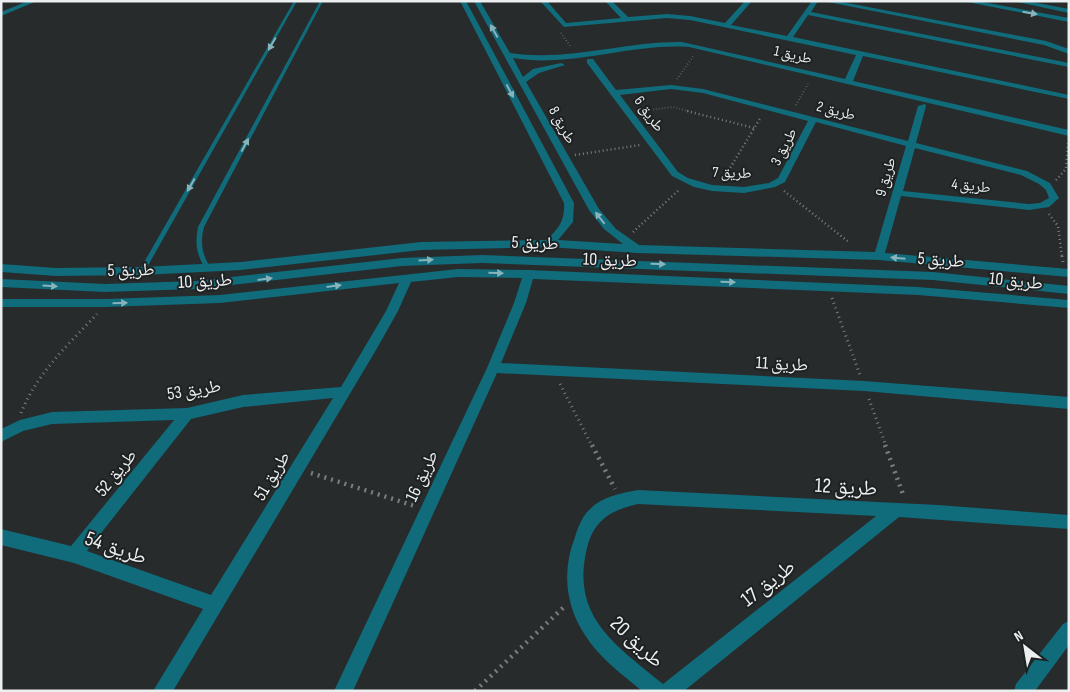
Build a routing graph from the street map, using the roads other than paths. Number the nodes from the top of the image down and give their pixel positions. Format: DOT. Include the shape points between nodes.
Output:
graph roads {
  1 [pos="14,1"];
  2 [pos="34,1"];
  3 [pos="296,1"];
  4 [pos="322,1"];
  5 [pos="463,1"];
  6 [pos="478,1"];
  7 [pos="543,1"];
  8 [pos="608,1"];
  9 [pos="815,1"];
  10 [pos="826,1"];
  11 [pos="965,1"];
  12 [pos="1015,1"];
  13 [pos="747,2"];
  14 [pos="1,6"];
  15 [pos="1069,10"];
  16 [pos="807,12"];
  17 [pos="1,14"];
  18 [pos="625,18"];
  19 [pos="1069,20"];
  20 [pos="727,25"];
  21 [pos="789,38"];
  22 [pos="1069,52"];
  23 [pos="861,53"];
  24 [pos="508,55"];
  25 [pos="590,61"];
  26 [pos="1069,65"];
  27 [pos="522,81"];
  28 [pos="848,82"];
  29 [pos="616,93"];
  30 [pos="1069,96"];
  31 [pos="922,106"];
  32 [pos="813,120"];
  33 [pos="1068,138"];
  34 [pos="911,144"];
  35 [pos="687,182"];
  36 [pos="776,185"];
  37 [pos="897,193"];
  38 [pos="1041,207"];
  39 [pos="548,243"];
  40 [pos="405,248"];
  41 [pos="637,249"];
  42 [pos="880,256"];
  43 [pos="402,262"];
  44 [pos="207,267"];
  45 [pos="1,268"];
  46 [pos="142,271"];
  47 [pos="1067,273"];
  48 [pos="530,274"];
  49 [pos="407,278"];
  50 [pos="1,283"];
  51 [pos="1069,290"];
  52 [pos="2,304"];
  53 [pos="1069,304"];
  54 [pos="493,368"];
  55 [pos="344,392"];
  56 [pos="1069,403"];
  57 [pos="187,414"];
  58 [pos="1,436"];
  59 [pos="620,501"];
  60 [pos="895,511"];
  61 [pos="1069,522"];
  62 [pos="1,537"];
  63 [pos="74,556"];
  64 [pos="216,606"];
  65 [pos="1069,630"];
  66 [pos="344,690"];
  67 [pos="162,691"];
  68 [pos="657,691"];
  69 [pos="669,691"];
  70 [pos="1023,691"];
  1 -- 14 [label="street"];
  2 -- 17 [label="street"];
  3 -- 46 [label="lane, one-way"];
  44 -- 4 [label="lane, one-way" via="199,255 197,241 201,228"];
  5 -- 39 [label="street, طريق 8, one-way" via="569,203 571,214 568,224"];
  24 -- 6 [label="street, طريق 8, one-way"];
  7 -- 18 [label="street" via="564,24"];
  8 -- 18 [label="street"];
  9 -- 16 [label="street"];
  10 -- 22 [label="street" via="1046,44"];
  11 -- 19 [label="street, one-way"];
  12 -- 15 [label="street"];
  13 -- 20 [label="street"];
  16 -- 21 [label="street"];
  16 -- 26 [label="street"];
  18 -- 20 [label="street" via="680,17"];
  20 -- 21 [label="street"];
  21 -- 23 [label="street"];
  23 -- 28 [label="street"];
  23 -- 30 [label="street"];
  24 -- 27 [label="street, طريق 8"];
  24 -- 28 [label="street, طريق 1" via="544,60 680,44"];
  25 -- 27 [label="street, طريق 1" via="546,68"];
  25 -- 29 [label="street, طريق 6"];
  25 -- 31 [label="street, طريق 1" via="660,51 696,53"];
  41 -- 27 [label="street, طريق 8, one-way" via="602,221"];
  28 -- 33 [label="street, طريق 1"];
  29 -- 32 [label="street, طريق 2" via="693,88"];
  29 -- 35 [label="street, طريق 6" via="675,174"];
  31 -- 33 [label="street, طريق 1"];
  31 -- 34 [label="street, طريق 9"];
  32 -- 34 [label="street, طريق 2"];
  32 -- 36 [label="street, طريق 3" via="782,180"];
  34 -- 37 [label="street, طريق 9"];
  34 -- 38 [label="street, طريق 2" via="1024,173 1052,192 1054,198 1050,204"];
  35 -- 36 [label="street, طريق 7" via="704,187 755,190"];
  37 -- 38 [label="street, طريق 4"];
  37 -- 42 [label="street, طريق 9"];
  39 -- 40 [label="street, طريق 5"];
  39 -- 41 [label="street, طريق 5"];
  40 -- 43 [label="street"];
  40 -- 44 [label="street, طريق 5"];
  41 -- 42 [label="street, طريق 5"];
  47 -- 42 [label="street, طريق 5, one-way"];
  50 -- 43 [label="street, طريق 5, one-way" via="105,288 186,286"];
  43 -- 51 [label="street, طريق 5, one-way" via="482,259 754,268 933,276"];
  44 -- 46 [label="street, طريق 5"];
  45 -- 46 [label="street, طريق 5" via="56,272"];
  49 -- 48 [label="street, طريق 10, one-way" via="458,273"];
  48 -- 53 [label="street, طريق 10, one-way" via="918,291"];
  48 -- 54 [label="street, طريق 16"];
  52 -- 49 [label="street, طريق 10, one-way" via="220,299"];
  49 -- 55 [label="street, طريق 51" via="372,347"];
  54 -- 56 [label="street, طريق 11" via="864,386"];
  54 -- 66 [label="street, طريق 16"];
  55 -- 57 [label="street, طريق 53" via="242,401"];
  55 -- 64 [label="street, طريق 51"];
  57 -- 58 [label="street, طريق 53" via="52,418 20,426"];
  57 -- 63 [label="street, طريق 52"];
  59 -- 60 [label="street, طريق 12" via="638,497"];
  59 -- 68 [label="street, طريق 20" via="591,519 585,531 573,579 576,596 582,614 603,645"];
  60 -- 61 [label="street, طريق 12"];
  60 -- 69 [label="street, طريق 17"];
  62 -- 63 [label="street, طريق 54"];
  63 -- 64 [label="street, طريق 54"];
  64 -- 67 [label="street, طريق 51"];
  65 -- 70 [label="street"];
}
